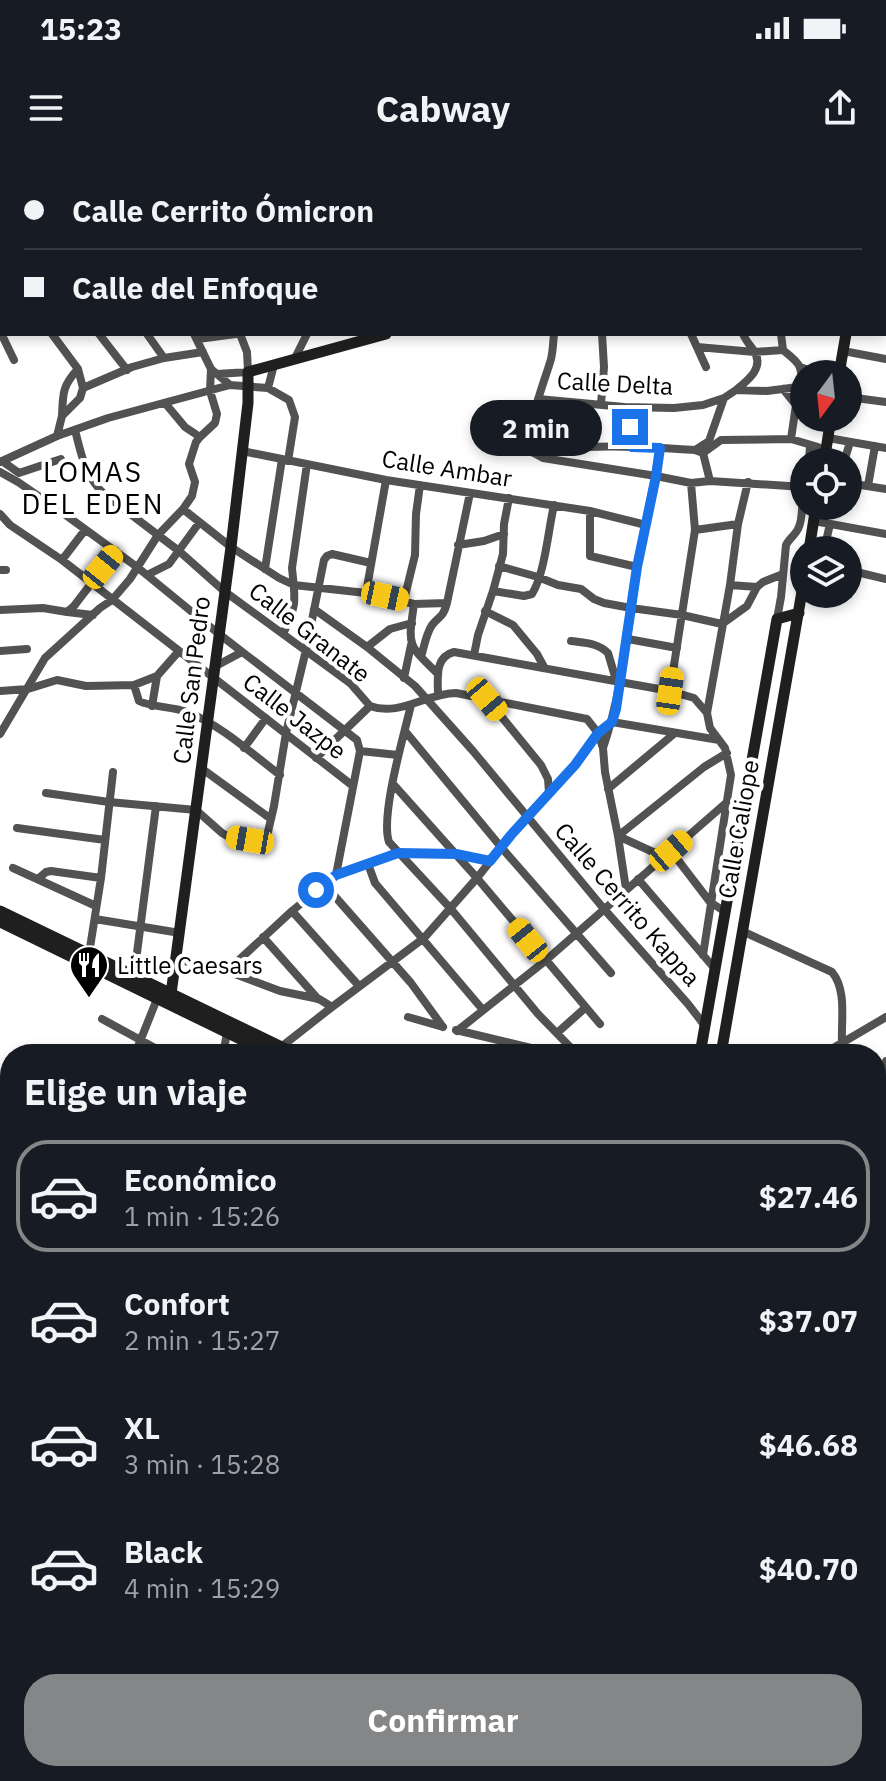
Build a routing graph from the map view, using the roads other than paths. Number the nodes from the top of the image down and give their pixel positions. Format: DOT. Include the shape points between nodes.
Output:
graph roads {
  1 [pos="2,336"];
  2 [pos="53,336"];
  3 [pos="101,336"];
  4 [pos="148,336"];
  5 [pos="196,336"];
  6 [pos="239,336"];
  7 [pos="306,336"];
  8 [pos="379,336"];
  9 [pos="554,336"];
  10 [pos="602,336"];
  11 [pos="692,336"];
  12 [pos="744,336"];
  13 [pos="781,336"];
  14 [pos="846,336"];
  15 [pos="697,347"];
  16 [pos="783,350"];
  17 [pos="843,351"];
  18 [pos="203,352"];
  19 [pos="755,352"];
  20 [pos="164,358"];
  21 [pos="886,359"];
  22 [pos="14,360"];
  23 [pos="294,360"];
  24 [pos="795,360"];
  25 [pos="841,360"];
  26 [pos="274,365"];
  27 [pos="706,367"];
  28 [pos="78,369"];
  29 [pos="127,370"];
  30 [pos="214,371"];
  31 [pos="248,372"];
  32 [pos="230,385"];
  33 [pos="790,387"];
  34 [pos="83,388"];
  35 [pos="247,388"];
  36 [pos="268,388"];
  37 [pos="783,389"];
  38 [pos="736,390"];
  39 [pos="210,391"];
  40 [pos="724,398"];
  41 [pos="538,399"];
  42 [pos="862,399"];
  43 [pos="886,402"];
  44 [pos="165,403"];
  45 [pos="601,404"];
  46 [pos="624,407"];
  47 [pos="62,416"];
  48 [pos="75,430"];
  49 [pos="829,432"];
  50 [pos="57,436"];
  51 [pos="200,437"];
  52 [pos="828,438"];
  53 [pos="791,439"];
  54 [pos="850,442"];
  55 [pos="875,446"];
  56 [pos="632,447"];
  57 [pos="660,448"];
  58 [pos="813,448"];
  59 [pos="826,448"];
  60 [pos="848,448"];
  61 [pos="886,448"];
  62 [pos="242,451"];
  63 [pos="699,451"];
  64 [pos="534,453"];
  65 [pos="61,459"];
  66 [pos="285,460"];
  67 [pos="1,462"];
  68 [pos="307,464"];
  69 [pos="0,472"];
  70 [pos="19,473"];
  71 [pos="656,476"];
  72 [pos="9,478"];
  73 [pos="386,480"];
  74 [pos="710,481"];
  75 [pos="748,482"];
  76 [pos="691,483"];
  77 [pos="420,485"];
  78 [pos="862,485"];
  79 [pos="790,486"];
  80 [pos="868,486"];
  81 [pos="886,489"];
  82 [pos="470,493"];
  83 [pos="509,498"];
  84 [pos="554,505"];
  85 [pos="183,509"];
  86 [pos="590,511"];
  87 [pos="0,514"];
  88 [pos="800,520"];
  89 [pos="814,521"];
  90 [pos="199,523"];
  91 [pos="738,524"];
  92 [pos="830,524"];
  93 [pos="646,525"];
  94 [pos="5,527"];
  95 [pos="85,530"];
  96 [pos="695,530"];
  97 [pos="504,534"];
  98 [pos="886,534"];
  99 [pos="158,535"];
  100 [pos="811,536"];
  101 [pos="827,536"];
  102 [pos="458,545"];
  103 [pos="231,547"];
  104 [pos="116,551"];
  105 [pos="179,551"];
  106 [pos="62,560"];
  107 [pos="371,563"];
  108 [pos="499,566"];
  109 [pos="137,567"];
  110 [pos="637,567"];
  111 [pos="265,569"];
  112 [pos="862,573"];
  113 [pos="783,574"];
  114 [pos="147,575"];
  115 [pos="538,577"];
  116 [pos="886,579"];
  117 [pos="91,582"];
  118 [pos="294,585"];
  119 [pos="730,585"];
  120 [pos="318,587"];
  121 [pos="757,587"];
  122 [pos="224,591"];
  123 [pos="493,591"];
  124 [pos="366,593"];
  125 [pos="112,600"];
  126 [pos="404,600"];
  127 [pos="447,603"];
  128 [pos="414,604"];
  129 [pos="631,608"];
  130 [pos="800,608"];
  131 [pos="314,609"];
  132 [pos="0,610"];
  133 [pos="485,611"];
  134 [pos="67,612"];
  135 [pos="799,613"];
  136 [pos="93,615"];
  137 [pos="682,615"];
  138 [pos="777,619"];
  139 [pos="412,623"];
  140 [pos="722,624"];
  141 [pos="219,634"];
  142 [pos="283,634"];
  143 [pos="628,639"];
  144 [pos="571,641"];
  145 [pos="411,644"];
  146 [pos="367,647"];
  147 [pos="677,648"];
  148 [pos="27,649"];
  149 [pos="306,650"];
  150 [pos="0,651"];
  151 [pos="179,651"];
  152 [pos="242,652"];
  153 [pos="474,655"];
  154 [pos="421,657"];
  155 [pos="544,667"];
  156 [pos="214,672"];
  157 [pos="438,674"];
  158 [pos="157,676"];
  159 [pos="404,678"];
  160 [pos="618,681"];
  161 [pos="134,685"];
  162 [pos="28,689"];
  163 [pos="0,691"];
  164 [pos="670,691"];
  165 [pos="295,693"];
  166 [pos="438,696"];
  167 [pos="426,699"];
  168 [pos="487,699"];
  169 [pos="411,705"];
  170 [pos="152,706"];
  171 [pos="370,706"];
  172 [pos="707,713"];
  173 [pos="266,718"];
  174 [pos="208,722"];
  175 [pos="612,722"];
  176 [pos="343,730"];
  177 [pos="405,731"];
  178 [pos="286,733"];
  179 [pos="598,733"];
  180 [pos="675,733"];
  181 [pos="0,734"];
  182 [pos="719,740"];
  183 [pos="244,748"];
  184 [pos="603,748"];
  185 [pos="360,751"];
  186 [pos="727,753"];
  187 [pos="398,755"];
  188 [pos="316,758"];
  189 [pos="201,768"];
  190 [pos="113,772"];
  191 [pos="280,775"];
  192 [pos="393,784"];
  193 [pos="730,785"];
  194 [pos="353,786"];
  195 [pos="747,786"];
  196 [pos="608,789"];
  197 [pos="549,792"];
  198 [pos="46,793"];
  199 [pos="109,802"];
  200 [pos="726,803"];
  201 [pos="156,806"];
  202 [pos="196,810"];
  203 [pos="527,817"];
  204 [pos="271,819"];
  205 [pos="17,828"];
  206 [pos="618,836"];
  207 [pos="105,840"];
  208 [pos="501,847"];
  209 [pos="398,853"];
  210 [pos="456,854"];
  211 [pos="667,854"];
  212 [pos="490,861"];
  213 [pos="368,864"];
  214 [pos="13,868"];
  215 [pos="336,875"];
  216 [pos="101,878"];
  217 [pos="477,878"];
  218 [pos="38,879"];
  219 [pos="638,879"];
  220 [pos="324,884"];
  221 [pos="626,889"];
  222 [pos="710,902"];
  223 [pos="96,906"];
  224 [pos="451,909"];
  225 [pos="604,909"];
  226 [pos="0,911"];
  227 [pos="292,911"];
  228 [pos="724,911"];
  229 [pos="95,919"];
  230 [pos="0,922"];
  231 [pos="140,926"];
  232 [pos="742,931"];
  233 [pos="180,933"];
  234 [pos="576,934"];
  235 [pos="42,936"];
  236 [pos="263,937"];
  237 [pos="424,938"];
  238 [pos="86,952"];
  239 [pos="703,955"];
  240 [pos="176,959"];
  241 [pos="545,961"];
  242 [pos="392,963"];
  243 [pos="715,969"];
  244 [pos="227,971"];
  245 [pos="611,973"];
  246 [pos="134,976"];
  247 [pos="359,986"];
  248 [pos="515,986"];
  249 [pos="171,994"];
  250 [pos="157,999"];
  251 [pos="319,999"];
  252 [pos="332,1007"];
  253 [pos="585,1008"];
  254 [pos="483,1010"];
  255 [pos="408,1017"];
  256 [pos="886,1017"];
  257 [pos="102,1019"];
  258 [pos="600,1024"];
  259 [pos="874,1025"];
  260 [pos="705,1026"];
  261 [pos="443,1027"];
  262 [pos="230,1028"];
  263 [pos="457,1031"];
  264 [pos="885,1031"];
  265 [pos="557,1033"];
  266 [pos="140,1040"];
  267 [pos="842,1042"];
  268 [pos="139,1044"];
  269 [pos="147,1044"];
  270 [pos="226,1044"];
  271 [pos="263,1044"];
  272 [pos="284,1044"];
  273 [pos="513,1044"];
  274 [pos="567,1044"];
  275 [pos="702,1044"];
  276 [pos="723,1044"];
  277 [pos="839,1044"];
  1 -- 22 [label="street"];
  2 -- 28 [label="street"];
  3 -- 29 [label="street"];
  4 -- 20 [label="street"];
  5 -- 18 [label="street"];
  6 -- 31 [label="street"];
  7 -- 23 [label="street"];
  8 -- 23 [label="street"];
  9 -- 41 [label="street"];
  10 -- 45 [label="street"];
  11 -- 15 [label="street"];
  12 -- 19 [label="street"];
  13 -- 16 [label="street"];
  14 -- 17 [label="street"];
  15 -- 19 [label="street"];
  15 -- 27 [label="street"];
  16 -- 19 [label="street"];
  16 -- 24 [label="street"];
  17 -- 21 [label="street"];
  17 -- 25 [label="street"];
  18 -- 20 [label="street"];
  18 -- 30 [label="street"];
  19 -- 38 [label="street" via="753,375"];
  20 -- 29 [label="street"];
  23 -- 26 [label="street"];
  26 -- 31 [label="street"];
  26 -- 36 [label="street"];
  28 -- 34 [label="street"];
  28 -- 47 [label="street" via="63,390"];
  29 -- 34 [label="street"];
  30 -- 31 [label="street"];
  30 -- 32 [label="street"];
  30 -- 39 [label="street"];
  31 -- 35 [label="street, Calle San Pedro"];
  32 -- 35 [label="street"];
  32 -- 39 [label="street"];
  33 -- 37 [label="street"];
  34 -- 47 [label="street"];
  35 -- 36 [label="street"];
  35 -- 62 [label="street, Calle San Pedro"];
  36 -- 66 [label="street" via="289,400 294,412"];
  37 -- 38 [label="street"];
  37 -- 53 [label="street" via="796,405"];
  38 -- 40 [label="street, Calle Delta"];
  39 -- 44 [label="street"];
  39 -- 51 [label="street" via="217,414"];
  40 -- 46 [label="street, Calle Delta" via="674,408"];
  40 -- 63 [label="street" via="709,441"];
  41 -- 45 [label="street, Calle Delta"];
  41 -- 64 [label="street"];
  42 -- 43 [label="street"];
  44 -- 48 [label="street"];
  44 -- 51 [label="street"];
  45 -- 46 [label="street, Calle Delta"];
  46 -- 56 [label="street"];
  47 -- 50 [label="street"];
  48 -- 50 [label="street"];
  48 -- 99 [label="street, Calle Granate" via="85,469 97,487"];
  49 -- 52 [label="street"];
  50 -- 67 [label="street"];
  51 -- 85 [label="street" via="189,464 195,492"];
  52 -- 54 [label="street"];
  52 -- 59 [label="street"];
  53 -- 58 [label="street"];
  53 -- 63 [label="street" via="721,440"];
  54 -- 55 [label="street"];
  54 -- 60 [label="street"];
  55 -- 61 [label="street"];
  55 -- 80 [label="street"];
  56 -- 57 [label="street"];
  56 -- 64 [label="street"];
  57 -- 63 [label="street"];
  57 -- 71 [label="street"];
  62 -- 66 [label="street, Calle Ambar"];
  62 -- 103 [label="street, Calle San Pedro"];
  63 -- 74 [label="street"];
  64 -- 71 [label="street"];
  65 -- 70 [label="street"];
  66 -- 68 [label="street, Calle Ambar"];
  66 -- 111 [label="street"];
  67 -- 70 [label="street"];
  68 -- 73 [label="street, Calle Ambar"];
  68 -- 118 [label="street"];
  69 -- 72 [label="street"];
  70 -- 72 [label="street"];
  71 -- 76 [label="street"];
  71 -- 93 [label="street"];
  72 -- 95 [label="street"];
  73 -- 77 [label="street, Calle Ambar"];
  73 -- 107 [label="street"];
  74 -- 75 [label="street"];
  74 -- 76 [label="street"];
  75 -- 79 [label="street"];
  75 -- 91 [label="street"];
  76 -- 96 [label="street"];
  77 -- 82 [label="street, Calle Ambar"];
  77 -- 126 [label="street" via="415,555"];
  78 -- 80 [label="street"];
  80 -- 81 [label="street"];
  82 -- 83 [label="street, Calle Ambar"];
  82 -- 102 [label="street"];
  83 -- 84 [label="street, Calle Ambar"];
  83 -- 97 [label="street"];
  84 -- 86 [label="street, Calle Ambar"];
  84 -- 115 [label="street"];
  85 -- 90 [label="street"];
  85 -- 99 [label="street"];
  86 -- 93 [label="street, Calle Ambar"];
  86 -- 110 [label="street" via="590,556"];
  87 -- 94 [label="street, Calle Jazpe"];
  88 -- 113 [label="street, Calle Caliope" via="786,545"];
  89 -- 92 [label="street"];
  89 -- 100 [label="street"];
  90 -- 103 [label="street"];
  90 -- 105 [label="street"];
  91 -- 96 [label="street"];
  91 -- 119 [label="street"];
  92 -- 98 [label="street"];
  92 -- 101 [label="street"];
  93 -- 110 [label="street"];
  94 -- 106 [label="street, Calle Jazpe"];
  95 -- 104 [label="street"];
  95 -- 106 [label="street"];
  96 -- 137 [label="street"];
  97 -- 102 [label="street"];
  97 -- 108 [label="street"];
  99 -- 105 [label="street, Calle Granate"];
  99 -- 109 [label="street"];
  102 -- 127 [label="street"];
  103 -- 111 [label="street"];
  103 -- 122 [label="street, Calle San Pedro"];
  104 -- 109 [label="street"];
  104 -- 117 [label="street"];
  105 -- 114 [label="street" via="169,564"];
  105 -- 122 [label="street, Calle Granate"];
  106 -- 117 [label="street, Calle Jazpe"];
  107 -- 120 [label="street" via="329,554"];
  107 -- 124 [label="street"];
  108 -- 115 [label="street"];
  108 -- 123 [label="street"];
  109 -- 114 [label="street"];
  109 -- 125 [label="street"];
  110 -- 129 [label="street"];
  111 -- 118 [label="street"];
  112 -- 116 [label="street"];
  113 -- 121 [label="street"];
  113 -- 138 [label="street, Calle Caliope"];
  114 -- 141 [label="street"];
  115 -- 123 [label="street" via="528,596"];
  115 -- 129 [label="street" via="581,589 597,601"];
  117 -- 125 [label="street, Calle Jazpe"];
  117 -- 134 [label="street"];
  118 -- 120 [label="street"];
  118 -- 142 [label="street" via="294,609"];
  119 -- 121 [label="street"];
  119 -- 140 [label="street"];
  120 -- 124 [label="street"];
  120 -- 131 [label="street"];
  121 -- 140 [label="street" via="747,606"];
  122 -- 141 [label="street, Calle San Pedro"];
  122 -- 142 [label="street, Calle Granate"];
  123 -- 133 [label="street"];
  124 -- 126 [label="street"];
  125 -- 136 [label="street"];
  125 -- 151 [label="street, Calle Jazpe"];
  126 -- 128 [label="street"];
  127 -- 128 [label="street"];
  127 -- 154 [label="street" via="431,627"];
  128 -- 139 [label="street"];
  129 -- 137 [label="street"];
  129 -- 143 [label="street"];
  130 -- 135 [label="street, Calle Caliope"];
  131 -- 146 [label="street, Calle Cerrito Kappa"];
  131 -- 149 [label="street"];
  132 -- 134 [label="street"];
  133 -- 153 [label="street"];
  133 -- 155 [label="street" via="513,625"];
  134 -- 136 [label="street"];
  135 -- 138 [label="street"];
  135 -- 232 [label="street, Calle Caliope"];
  136 -- 162 [label="street" via="45,658"];
  137 -- 140 [label="street"];
  137 -- 147 [label="street"];
  138 -- 195 [label="street, Calle Caliope"];
  139 -- 145 [label="street"];
  139 -- 146 [label="street" via="390,629"];
  140 -- 172 [label="street"];
  141 -- 152 [label="street"];
  141 -- 156 [label="street, Calle San Pedro"];
  142 -- 149 [label="street, Calle Granate"];
  143 -- 147 [label="street"];
  143 -- 160 [label="street"];
  144 -- 160 [label="street" via="605,650"];
  145 -- 154 [label="street"];
  145 -- 159 [label="street"];
  146 -- 159 [label="street, Calle Cerrito Kappa"];
  147 -- 164 [label="street"];
  148 -- 150 [label="street"];
  149 -- 165 [label="street"];
  149 -- 171 [label="street, Calle Granate" via="350,683"];
  151 -- 156 [label="street, Calle Jazpe"];
  151 -- 158 [label="street"];
  152 -- 156 [label="street"];
  152 -- 165 [label="street"];
  153 -- 155 [label="street"];
  153 -- 157 [label="street" via="444,656"];
  154 -- 157 [label="street"];
  155 -- 160 [label="street"];
  156 -- 173 [label="street, Calle Jazpe"];
  156 -- 174 [label="street, Calle San Pedro"];
  157 -- 166 [label="street"];
  158 -- 161 [label="street"];
  158 -- 170 [label="street"];
  159 -- 167 [label="street, Calle Cerrito Kappa"];
  160 -- 164 [label="street"];
  160 -- 175 [label="street"];
  161 -- 162 [label="street" via="86,686 57,680"];
  161 -- 170 [label="street" via="139,701"];
  162 -- 163 [label="street"];
  162 -- 181 [label="street"];
  164 -- 172 [label="street" via="694,698"];
  165 -- 176 [label="street"];
  165 -- 178 [label="street"];
  166 -- 167 [label="street"];
  166 -- 168 [label="street" via="456,693"];
  167 -- 169 [label="street"];
  167 -- 203 [label="street, Calle Cerrito Kappa"];
  168 -- 179 [label="street" via="587,719"];
  168 -- 197 [label="street" via="541,765"];
  169 -- 171 [label="street"];
  169 -- 177 [label="street"];
  170 -- 174 [label="street" via="177,708"];
  171 -- 176 [label="street"];
  172 -- 182 [label="street"];
  173 -- 178 [label="street, Calle Jazpe"];
  173 -- 183 [label="street"];
  174 -- 183 [label="street"];
  174 -- 189 [label="street, Calle San Pedro"];
  175 -- 179 [label="street"];
  175 -- 180 [label="street"];
  175 -- 184 [label="street"];
  176 -- 185 [label="street" via="357,740"];
  176 -- 188 [label="street"];
  177 -- 187 [label="street"];
  177 -- 208 [label="street"];
  178 -- 188 [label="street, Calle Jazpe"];
  178 -- 191 [label="street"];
  179 -- 184 [label="street"];
  179 -- 197 [label="street"];
  180 -- 182 [label="street"];
  180 -- 196 [label="street"];
  182 -- 186 [label="street"];
  183 -- 191 [label="street"];
  184 -- 196 [label="street"];
  185 -- 187 [label="street"];
  185 -- 194 [label="street"];
  186 -- 193 [label="street"];
  186 -- 206 [label="street"];
  187 -- 192 [label="street"];
  188 -- 194 [label="street, Calle Jazpe"];
  189 -- 202 [label="street, Calle San Pedro"];
  189 -- 204 [label="street"];
  190 -- 199 [label="street"];
  191 -- 204 [label="street"];
  192 -- 209 [label="street" via="386,833"];
  192 -- 210 [label="street"];
  193 -- 195 [label="street"];
  193 -- 200 [label="street"];
  194 -- 215 [label="street"];
  195 -- 228 [label="street, Calle Caliope"];
  196 -- 206 [label="street"];
  197 -- 203 [label="street"];
  198 -- 199 [label="street"];
  199 -- 201 [label="street"];
  199 -- 207 [label="street"];
  200 -- 211 [label="street"];
  200 -- 222 [label="street"];
  201 -- 202 [label="street"];
  201 -- 231 [label="street"];
  202 -- 204 [label="street" via="229,837 250,840 264,841"];
  202 -- 233 [label="street, Calle San Pedro"];
  203 -- 208 [label="street"];
  203 -- 225 [label="street, Calle Cerrito Kappa"];
  205 -- 207 [label="street"];
  206 -- 211 [label="street"];
  206 -- 221 [label="street"];
  207 -- 216 [label="street"];
  208 -- 212 [label="street"];
  208 -- 234 [label="street"];
  209 -- 210 [label="street"];
  209 -- 213 [label="street"];
  209 -- 224 [label="street"];
  210 -- 212 [label="street"];
  210 -- 217 [label="street"];
  211 -- 219 [label="street"];
  211 -- 222 [label="street"];
  212 -- 217 [label="street"];
  213 -- 215 [label="street"];
  213 -- 237 [label="street" via="375,883"];
  214 -- 218 [label="street"];
  215 -- 220 [label="street"];
  216 -- 218 [label="street" via="51,871"];
  216 -- 223 [label="street"];
  217 -- 224 [label="street"];
  217 -- 241 [label="street"];
  218 -- 223 [label="street"];
  219 -- 221 [label="street"];
  219 -- 239 [label="street"];
  220 -- 227 [label="street"];
  220 -- 242 [label="street"];
  221 -- 225 [label="street"];
  222 -- 228 [label="street"];
  222 -- 239 [label="street"];
  223 -- 229 [label="street"];
  224 -- 237 [label="street"];
  224 -- 248 [label="street"];
  225 -- 234 [label="street"];
  225 -- 260 [label="street, Calle Cerrito Kappa"];
  226 -- 235 [label="street"];
  227 -- 236 [label="street"];
  227 -- 247 [label="street"];
  228 -- 243 [label="street, Calle Caliope"];
  229 -- 231 [label="street"];
  229 -- 238 [label="street"];
  230 -- 235 [label="street"];
  231 -- 233 [label="street"];
  231 -- 246 [label="street"];
  232 -- 267 [label="street" via="832,972 840,990"];
  232 -- 276 [label="street, Calle Caliope"];
  233 -- 240 [label="street, Calle San Pedro"];
  234 -- 241 [label="street"];
  234 -- 245 [label="street"];
  235 -- 238 [label="street"];
  235 -- 250 [label="street"];
  236 -- 244 [label="street"];
  236 -- 251 [label="street"];
  237 -- 242 [label="street"];
  237 -- 254 [label="street"];
  238 -- 246 [label="street"];
  239 -- 243 [label="street"];
  240 -- 244 [label="street"];
  240 -- 249 [label="street, Calle San Pedro"];
  241 -- 248 [label="street"];
  241 -- 253 [label="street"];
  242 -- 247 [label="street"];
  242 -- 261 [label="street"];
  243 -- 260 [label="street, Calle Caliope"];
  244 -- 251 [label="street"];
  246 -- 249 [label="street"];
  247 -- 252 [label="street"];
  248 -- 254 [label="street"];
  248 -- 265 [label="street"];
  249 -- 262 [label="street"];
  250 -- 262 [label="street"];
  250 -- 266 [label="street"];
  251 -- 252 [label="street"];
  252 -- 272 [label="street"];
  253 -- 258 [label="street"];
  253 -- 265 [label="street"];
  254 -- 263 [label="street"];
  255 -- 261 [label="street"];
  256 -- 259 [label="street"];
  257 -- 266 [label="street"];
  259 -- 264 [label="street"];
  259 -- 267 [label="street"];
  260 -- 275 [label="street, Calle Caliope"];
  261 -- 263 [label="street"];
  262 -- 270 [label="street"];
  262 -- 271 [label="street"];
  263 -- 273 [label="street"];
  265 -- 274 [label="street"];
  266 -- 268 [label="street"];
  266 -- 269 [label="street"];
  267 -- 277 [label="street"];
}
